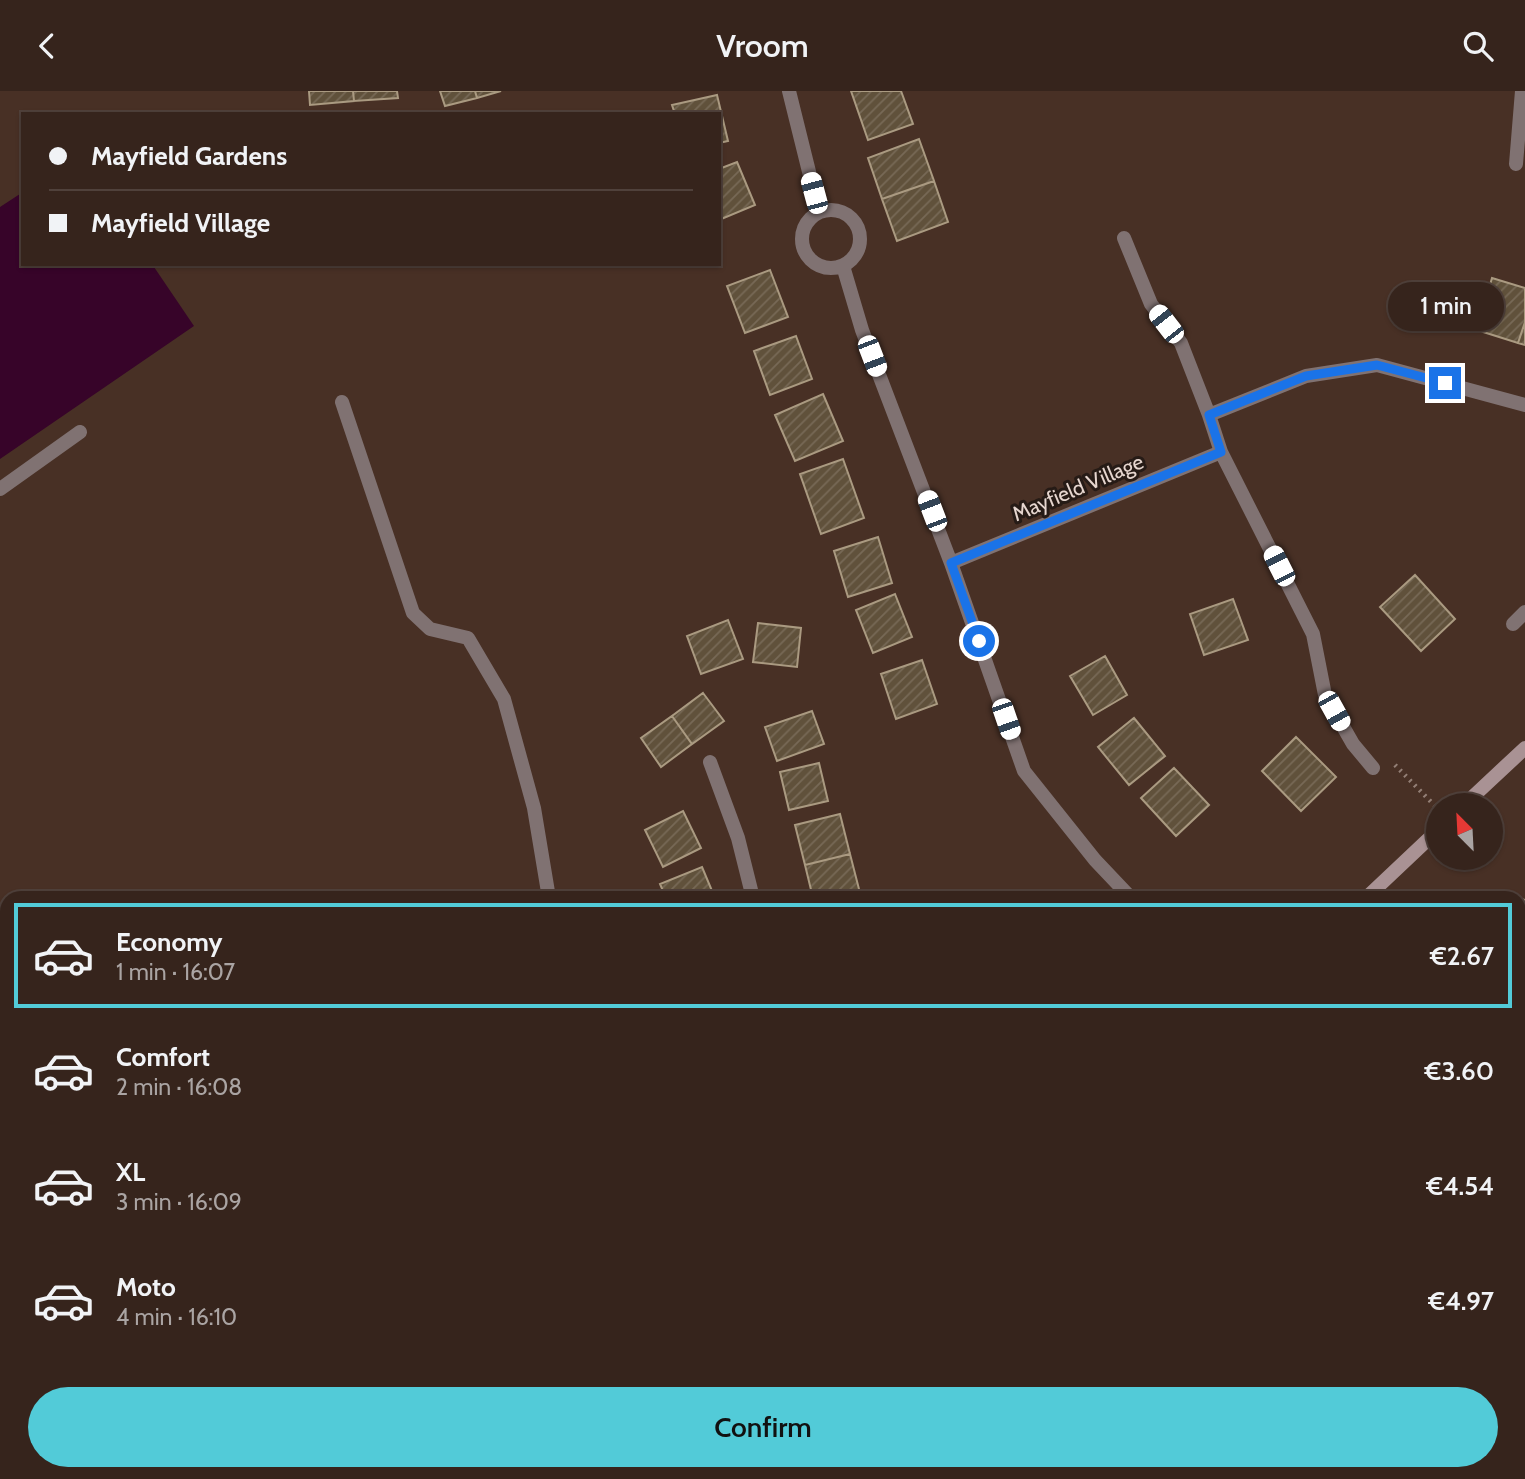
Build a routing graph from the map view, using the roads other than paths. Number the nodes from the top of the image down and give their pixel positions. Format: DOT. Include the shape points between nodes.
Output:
graph roads {
  1 [pos="789,91"];
  2 [pos="1522,91"];
  3 [pos="1522,120"];
  4 [pos="1516,164"];
  5 [pos="819,212"];
  6 [pos="1124,238"];
  7 [pos="843,266"];
  8 [pos="342,402"];
  9 [pos="1525,405"];
  10 [pos="1209,415"];
  11 [pos="80,432"];
  12 [pos="1221,452"];
  13 [pos="0,489"];
  14 [pos="951,563"];
  15 [pos="1525,612"];
  16 [pos="1513,624"];
  17 [pos="1525,748"];
  18 [pos="710,762"];
  19 [pos="1373,768"];
  20 [pos="1478,793"];
  21 [pos="1426,840"];
  22 [pos="548,891"];
  23 [pos="751,891"];
  24 [pos="1124,891"];
  25 [pos="1373,891"];
  1 -- 5 [label="street"];
  2 -- 3 [label="street"];
  3 -- 4 [label="street"];
  5 -- 7 [label="street" via="839,211 855,223 860,242"];
  5 -- 7 [label="street" via="805,224 804,251 816,265"];
  6 -- 10 [label="street" via="1151,304 1181,343"];
  7 -- 14 [label="street" via="862,330"];
  8 -- 22 [label="street" via="413,613 430,629 468,638 505,699 534,808"];
  9 -- 10 [label="street" via="1377,365 1306,376"];
  10 -- 12 [label="street"];
  11 -- 13 [label="street"];
  12 -- 14 [label="street, Mayfield Village"];
  12 -- 19 [label="street" via="1313,634 1325,695 1353,744"];
  14 -- 24 [label="street" via="1024,771"];
  15 -- 16 [label="street"];
  17 -- 20 [label="main road"];
  18 -- 23 [label="street" via="738,838"];
  21 -- 25 [label="main road"];
}
